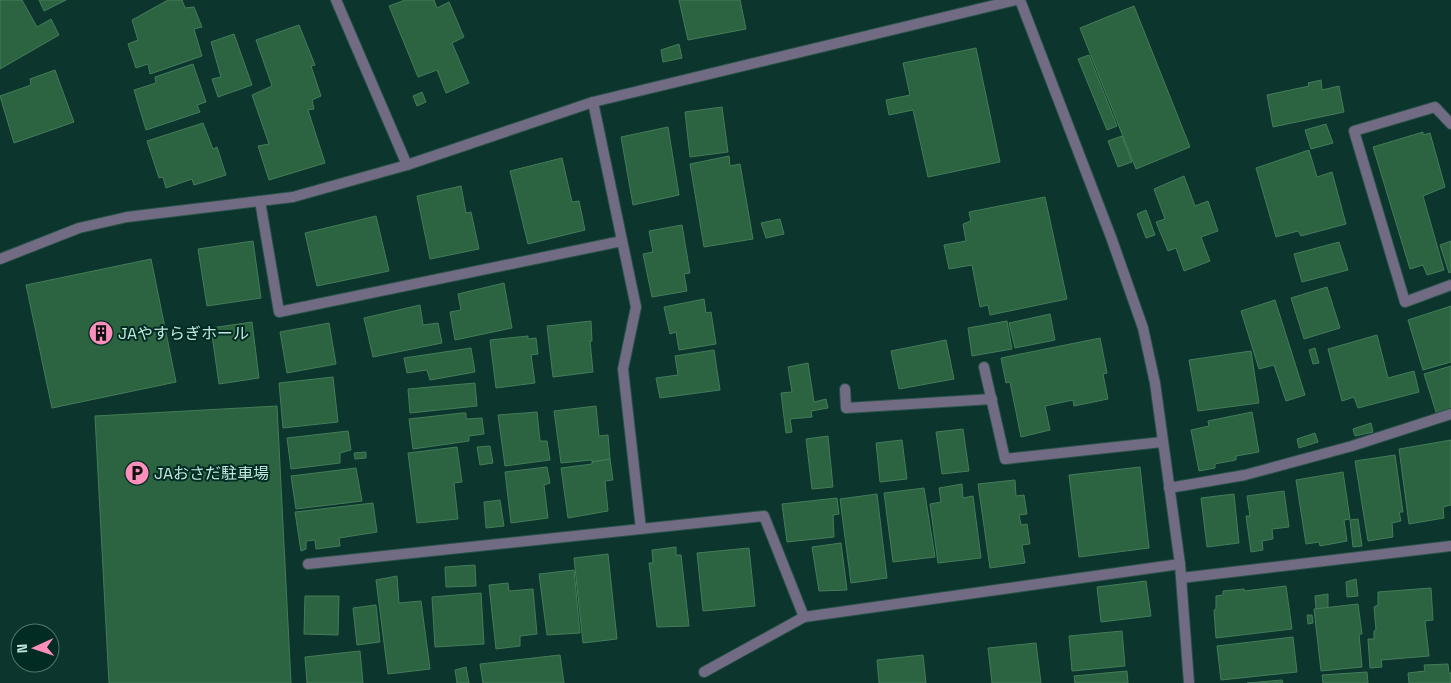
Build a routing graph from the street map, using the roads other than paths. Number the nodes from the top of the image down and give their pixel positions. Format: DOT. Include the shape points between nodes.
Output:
graph roads {
  1 [pos="336,0"];
  2 [pos="1018,0"];
  3 [pos="593,102"];
  4 [pos="1451,124"];
  5 [pos="407,165"];
  6 [pos="260,201"];
  7 [pos="622,241"];
  8 [pos="0,259"];
  9 [pos="1451,285"];
  10 [pos="984,367"];
  11 [pos="845,389"];
  12 [pos="992,399"];
  13 [pos="1451,414"];
  14 [pos="1162,442"];
  15 [pos="1169,488"];
  16 [pos="641,529"];
  17 [pos="1451,546"];
  18 [pos="308,564"];
  19 [pos="1180,564"];
  20 [pos="1181,578"];
  21 [pos="804,617"];
  22 [pos="704,672"];
  23 [pos="1189,683"];
  1 -- 5 [label="street"];
  2 -- 3 [label="street"];
  2 -- 14 [label="street" via="1111,237 1143,328 1155,383"];
  3 -- 5 [label="street"];
  3 -- 7 [label="street"];
  4 -- 9 [label="street" via="1435,107 1354,131 1405,302"];
  5 -- 6 [label="street" via="293,197"];
  6 -- 7 [label="street" via="279,312"];
  6 -- 8 [label="street" via="128,217 79,228"];
  7 -- 16 [label="street" via="636,307 623,369"];
  10 -- 12 [label="street"];
  11 -- 12 [label="street" via="846,408"];
  12 -- 14 [label="street" via="1005,459"];
  13 -- 15 [label="street" via="1352,446 1245,474"];
  14 -- 15 [label="street"];
  15 -- 19 [label="street"];
  16 -- 18 [label="street"];
  16 -- 21 [label="street" via="764,516"];
  17 -- 20 [label="street"];
  19 -- 20 [label="street"];
  19 -- 21 [label="street"];
  20 -- 23 [label="street"];
  21 -- 22 [label="street"];
}
